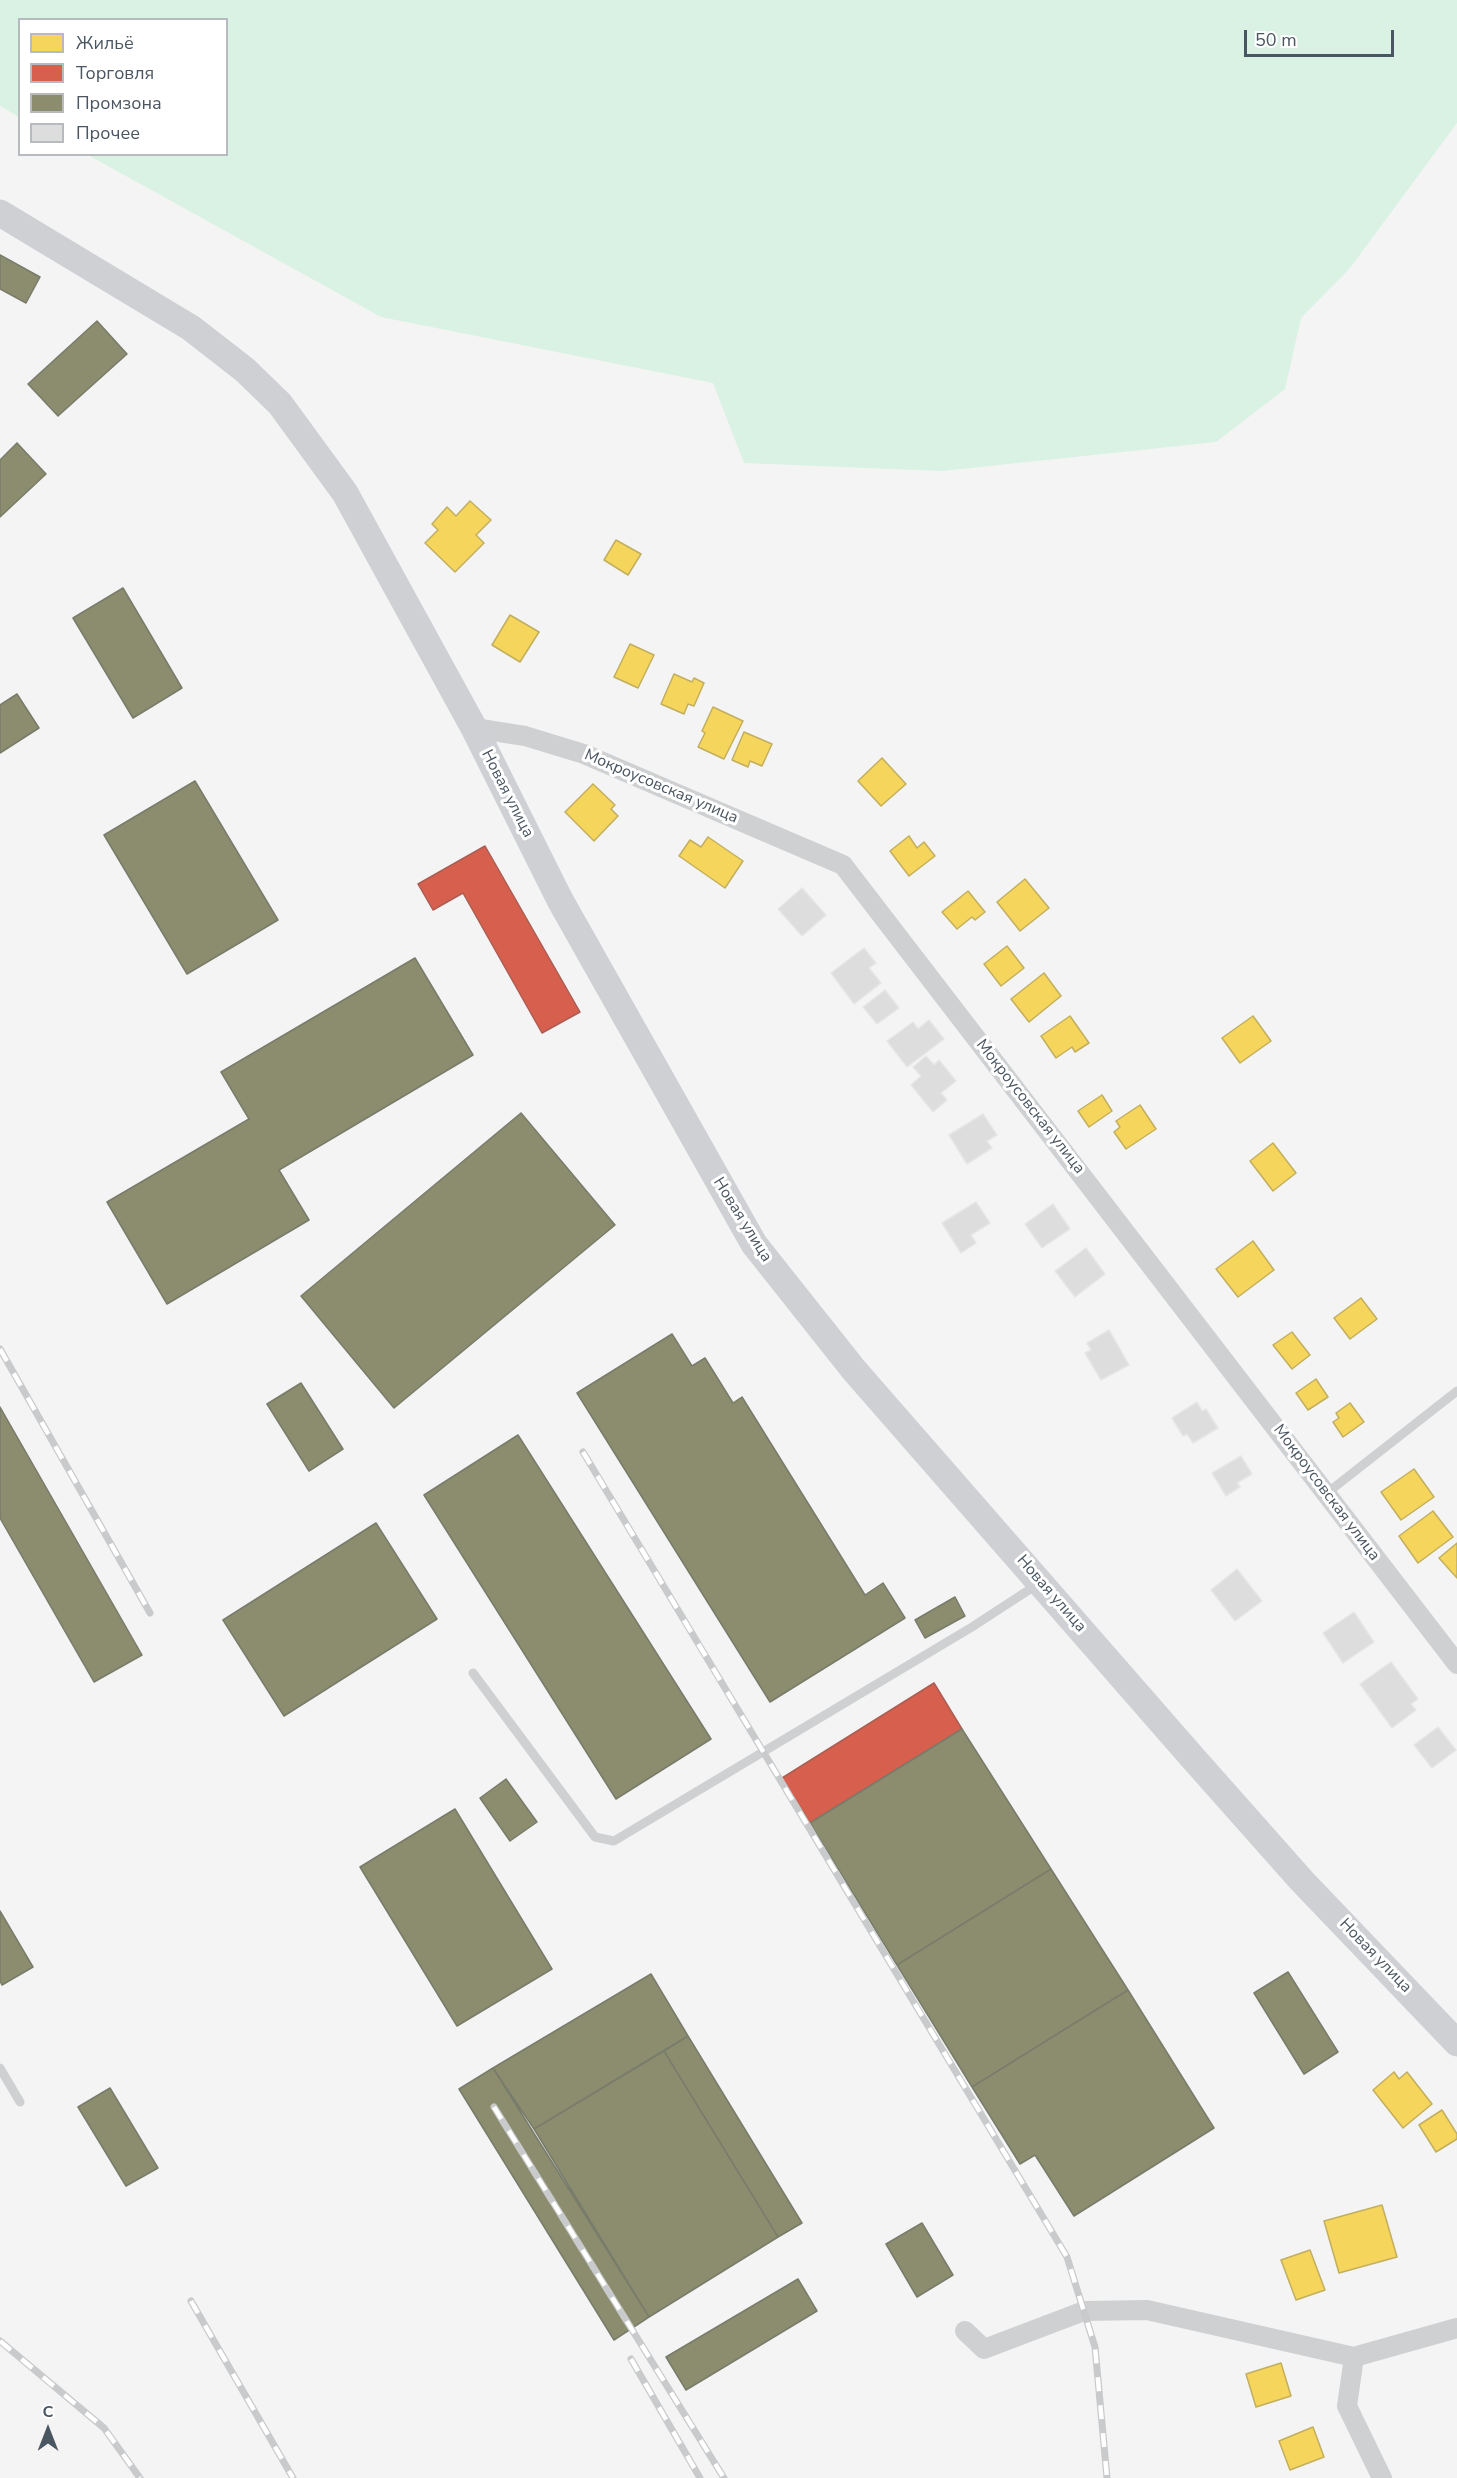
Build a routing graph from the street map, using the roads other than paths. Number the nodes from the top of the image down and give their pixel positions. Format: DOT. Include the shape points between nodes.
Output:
graph roads {
  1 [pos="0,213"];
  2 [pos="474,728"];
  3 [pos="1457,1391"];
  4 [pos="1327,1493"];
  5 [pos="1040,1582"];
  6 [pos="1457,1664"];
  7 [pos="473,1673"];
  8 [pos="1457,2043"];
  9 [pos="0,2068"];
  10 [pos="20,2102"];
  11 [pos="1457,2328"];
  12 [pos="965,2331"];
  13 [pos="1354,2357"];
  14 [pos="1382,2478"];
  1 -- 2 [label="main road, Новая улица" via="191,328 245,370 280,404 345,493"];
  2 -- 4 [label="street, Мокроусовская улица" via="525,736 584,754 843,865"];
  2 -- 5 [label="main road, Новая улица" via="560,900 754,1244 854,1370"];
  3 -- 4 [label="lane"];
  4 -- 6 [label="street, Мокроусовская улица"];
  5 -- 7 [label="lane" via="972,1627 614,1841 595,1837"];
  5 -- 8 [label="main road, Новая улица" via="1302,1881"];
  9 -- 10 [label="lane"];
  11 -- 13 [label="street"];
  12 -- 13 [label="street" via="984,2349 1084,2311 1147,2310"];
  13 -- 14 [label="street" via="1347,2406"];
}
